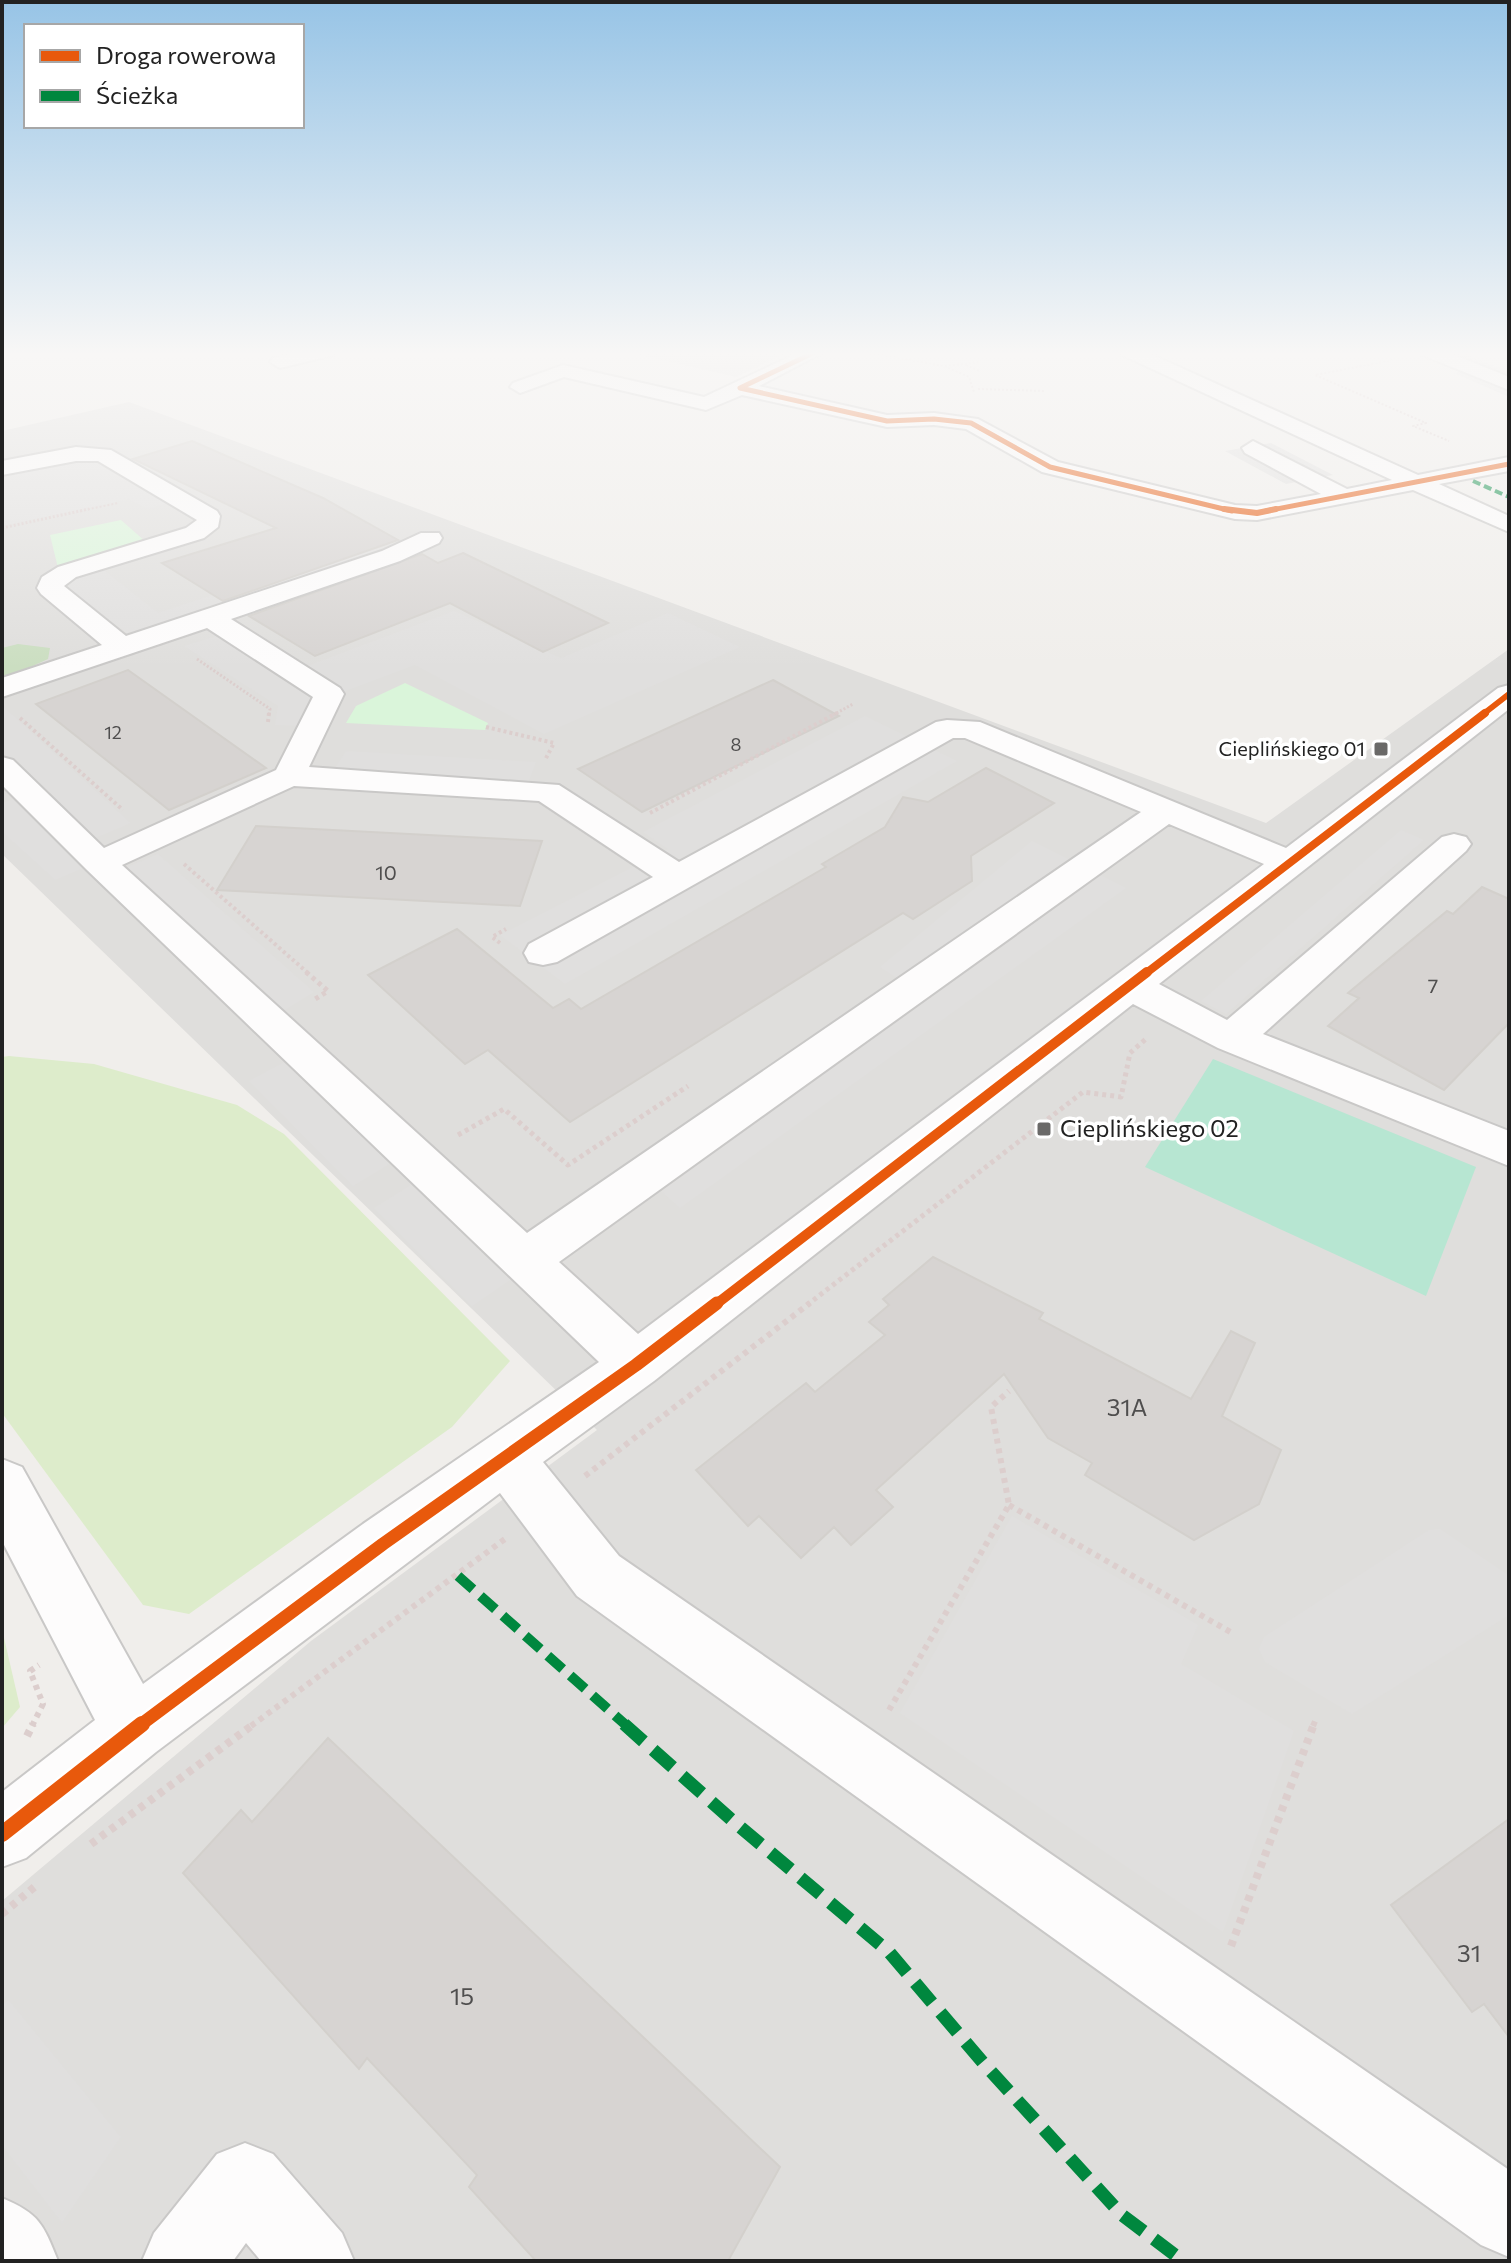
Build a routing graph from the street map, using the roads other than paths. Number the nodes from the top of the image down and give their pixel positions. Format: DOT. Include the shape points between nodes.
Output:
graph roads {
  1 [pos="67,457"];
  2 [pos="106,457"];
  3 [pos="1031,457"];
  4 [pos="1269,457"];
  5 [pos="1359,457"];
  6 [pos="1509,464"];
  7 [pos="2,468"];
  8 [pos="1416,483"];
  9 [pos="1343,496"];
  10 [pos="1509,525"];
  11 [pos="430,538"];
  12 [pos="209,617"];
  13 [pos="122,647"];
  14 [pos="2,688"];
  15 [pos="1509,694"];
  16 [pos="2,767"];
  17 [pos="289,776"];
  18 [pos="1165,811"];
  19 [pos="1454,844"];
  20 [pos="1290,862"];
  21 [pos="99,863"];
  22 [pos="679,878"];
  23 [pos="543,953"];
  24 [pos="1131,986"];
  25 [pos="1232,1038"];
  26 [pos="1505,1141"];
  27 [pos="524,1261"];
  28 [pos="636,1365"];
  29 [pos="505,1456"];
  30 [pos="2,1485"];
  31 [pos="134,1730"];
  32 [pos="2,1834"];
  33 [pos="1509,2217"];
  34 [pos="2,2238"];
  35 [pos="18,2261"];
  36 [pos="182,2261"];
  37 [pos="314,2261"];
  1 -- 7 [label="street"];
  2 -- 13 [label="street" via="208,516 209,522 195,533 67,572 51,583 50,588"];
  3 -- 9 [label="street" via="1050,467 1221,510 1257,513"];
  4 -- 9 [label="street"];
  5 -- 8 [label="street"];
  6 -- 8 [label="street"];
  8 -- 9 [label="street"];
  8 -- 10 [label="street"];
  11 -- 12 [label="street"];
  12 -- 13 [label="street"];
  12 -- 17 [label="street" via="329,694"];
  13 -- 14 [label="street"];
  15 -- 20 [label="street"];
  16 -- 21 [label="street"];
  17 -- 21 [label="street"];
  17 -- 22 [label="street" via="547,792"];
  18 -- 20 [label="street"];
  18 -- 22 [label="street" via="969,729 947,729"];
  18 -- 27 [label="street"];
  19 -- 25 [label="street"];
  20 -- 24 [label="street"];
  21 -- 27 [label="street"];
  22 -- 23 [label="street"];
  24 -- 25 [label="street"];
  24 -- 28 [label="street"];
  25 -- 26 [label="street"];
  27 -- 28 [label="street"];
  28 -- 29 [label="street"];
  29 -- 31 [label="street"];
  29 -- 33 [label="street" via="598,1576"];
  30 -- 31 [label="street"];
  31 -- 32 [label="street"];
  34 -- 35 [label="street"];
  36 -- 37 [label="street" via="245,2182"];
}
